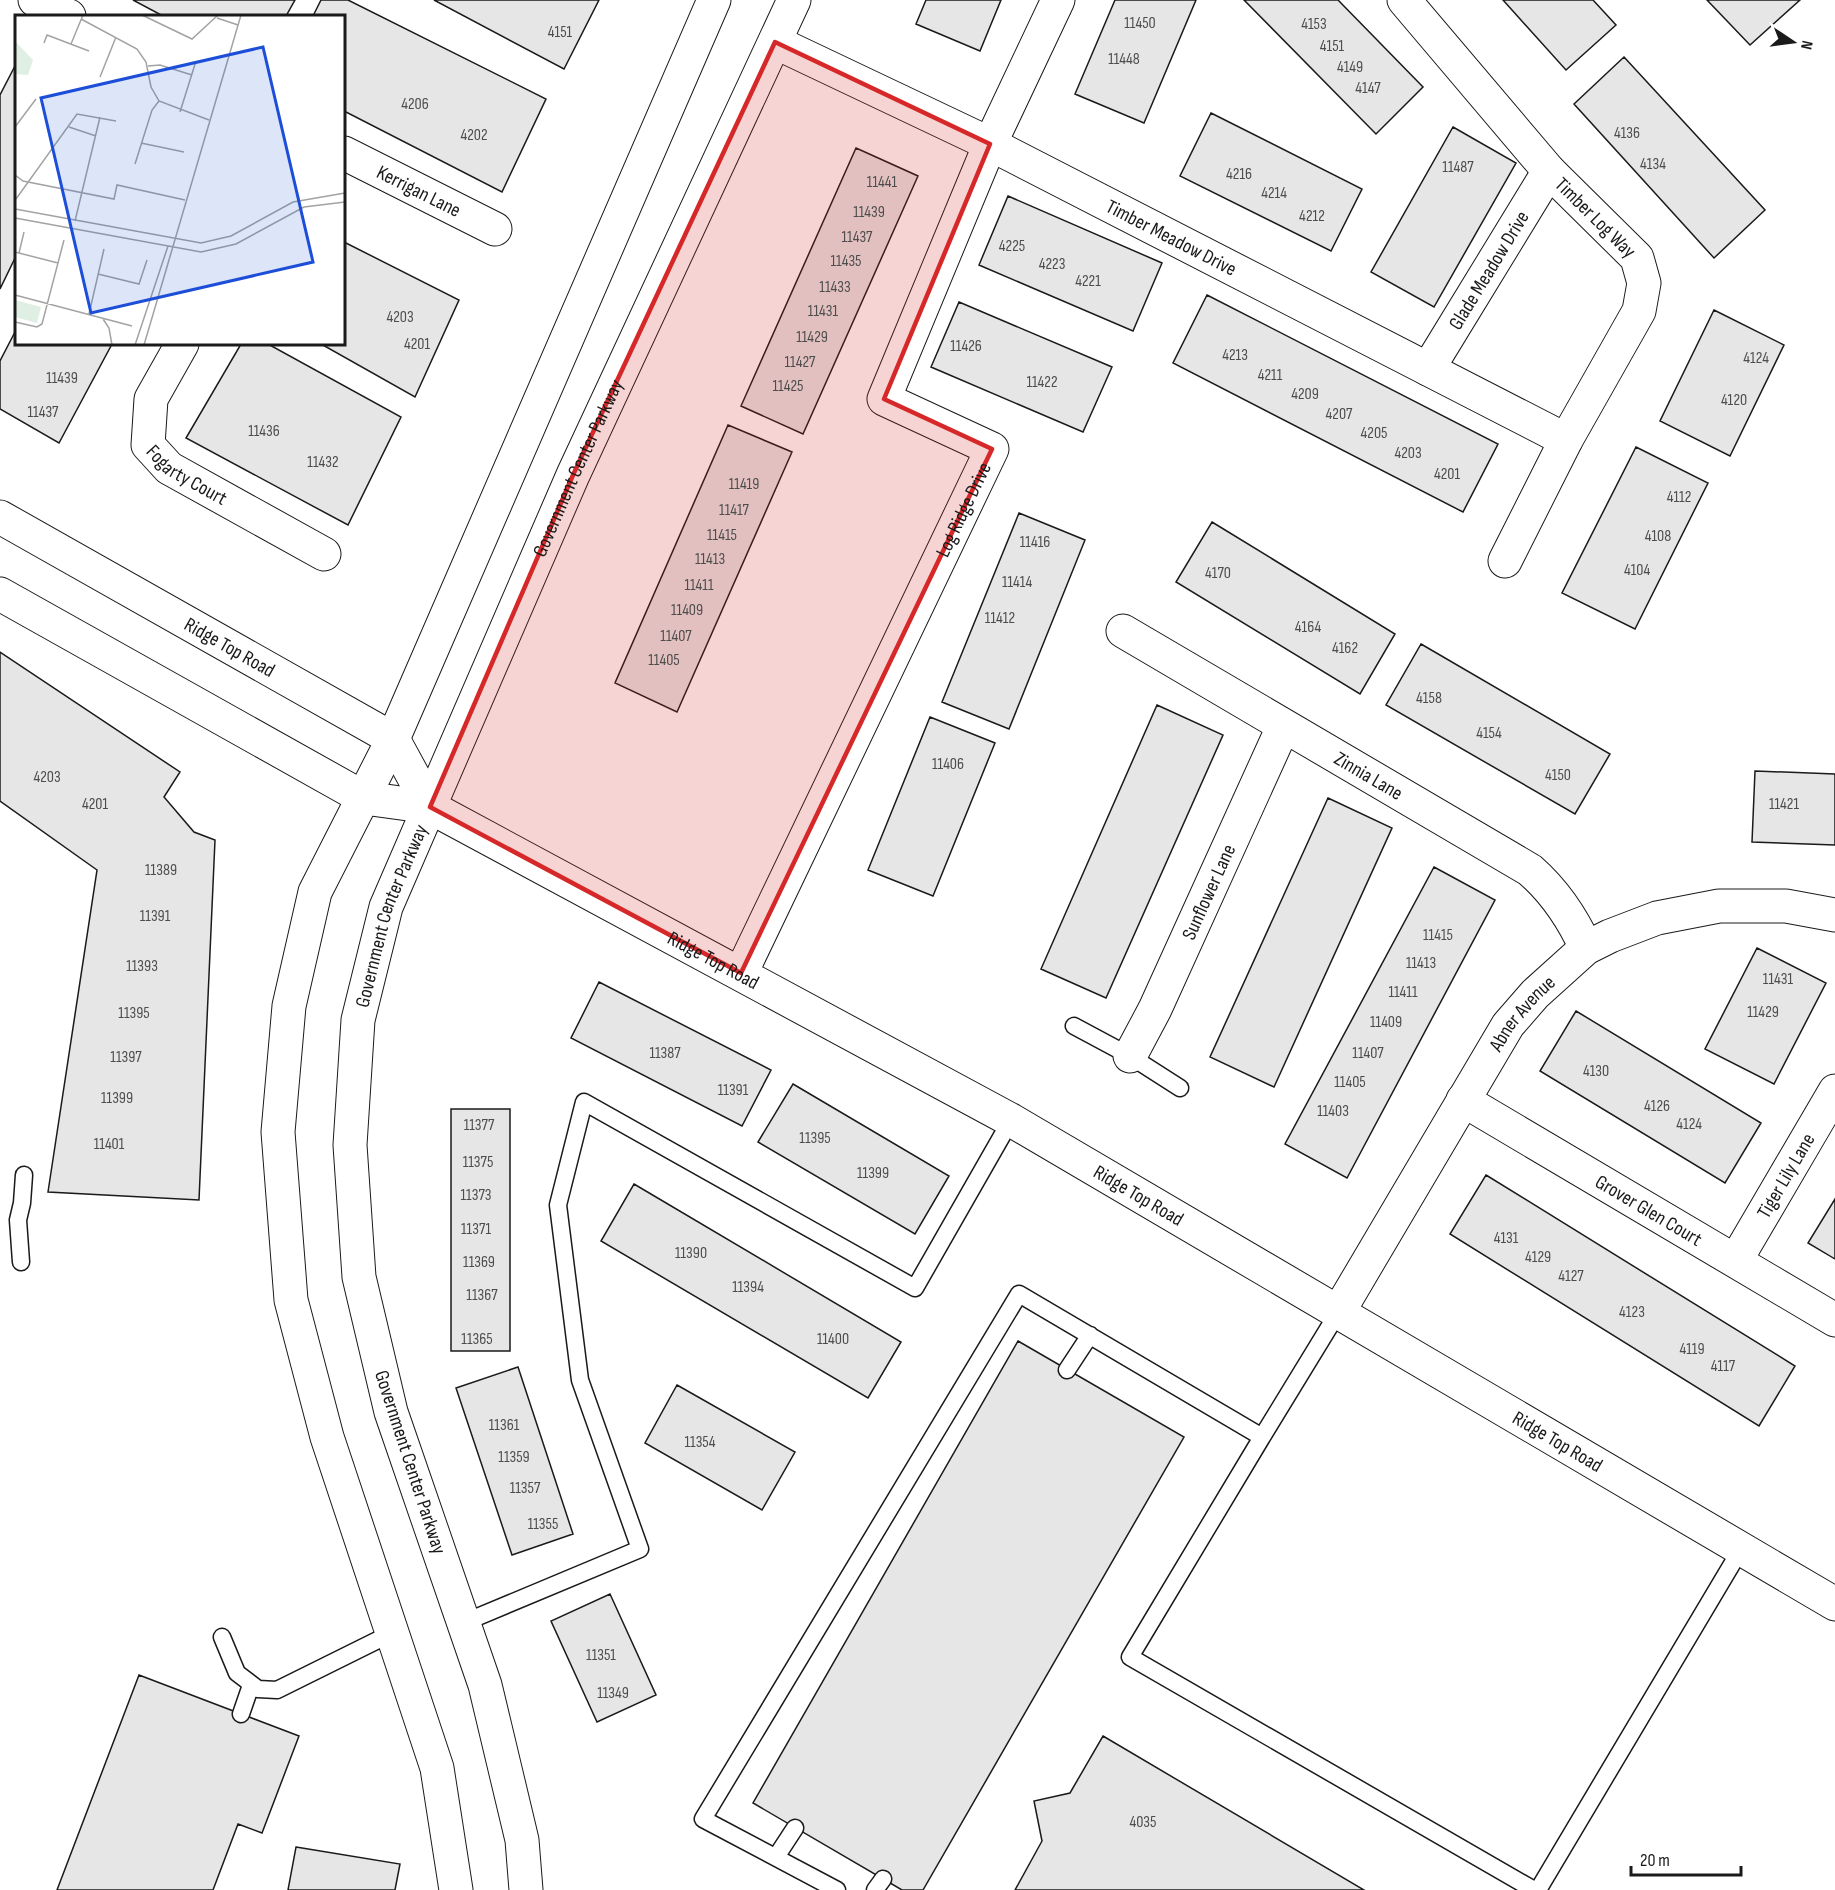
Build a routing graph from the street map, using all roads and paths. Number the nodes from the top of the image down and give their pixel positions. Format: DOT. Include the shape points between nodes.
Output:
graph roads {
  1 [pos="35,0"];
  2 [pos="714,0"];
  3 [pos="794,0"];
  4 [pos="1058,0"];
  5 [pos="1404,0"];
  6 [pos="67,15"];
  7 [pos="775,42"];
  8 [pos="990,144"];
  9 [pos="345,154"];
  10 [pos="1550,171"];
  11 [pos="495,229"];
  12 [pos="181,345"];
  13 [pos="1428,369"];
  14 [pos="1566,440"];
  15 [pos="0,517"];
  16 [pos="324,554"];
  17 [pos="1505,561"];
  18 [pos="0,594"];
  19 [pos="1123,631"];
  20 [pos="1283,727"];
  21 [pos="393,739"];
  22 [pos="364,798"];
  23 [pos="430,807"];
  24 [pos="1835,915"];
  25 [pos="1586,948"];
  26 [pos="741,973"];
  27 [pos="1074,1026"];
  28 [pos="1130,1056"];
  29 [pos="1180,1088"];
  30 [pos="1835,1091"];
  31 [pos="1463,1100"];
  32 [pos="1011,1120"];
  33 [pos="24,1175"];
  34 [pos="1736,1260"];
  35 [pos="21,1262"];
  36 [pos="1339,1311"];
  37 [pos="1835,1320"];
  38 [pos="1090,1335"];
  39 [pos="1067,1370"];
  40 [pos="1262,1437"];
  41 [pos="1741,1549"];
  42 [pos="1835,1604"];
  43 [pos="463,1623"];
  44 [pos="392,1633"];
  45 [pos="222,1637"];
  46 [pos="251,1684"];
  47 [pos="241,1714"];
  48 [pos="795,1828"];
  49 [pos="776,1857"];
  50 [pos="456,1890"];
  51 [pos="526,1890"];
  52 [pos="837,1890"];
  53 [pos="1536,1890"];
  1 -- 6 [label="street"];
  2 -- 21 [label="street"];
  3 -- 7 [label="street, Government Center Parkway"];
  4 -- 8 [label="street, Log Ridge Drive"];
  5 -- 10 [label="street, Timber Log Way"];
  7 -- 8 [label="street, Timber Meadow Drive"];
  7 -- 23 [label="street, Government Center Parkway" via="573,475"];
  8 -- 13 [label="street, Timber Meadow Drive"];
  8 -- 26 [label="street, Log Ridge Drive" via="884,399 992,449"];
  9 -- 11 [label="street, Kerrigan Lane"];
  10 -- 13 [label="street, Glade Meadow Drive"];
  10 -- 14 [label="street, Timber Log Way" via="1637,258 1644,283 1639,311"];
  12 -- 16 [label="street, Fogarty Court" via="151,399 148,445 169,468"];
  13 -- 14 [label="street, Timber Meadow Drive"];
  14 -- 17 [label="street, Timber Log Way"];
  15 -- 21 [label="street, Ridge Top Road"];
  18 -- 22 [label="street, Ridge Top Road"];
  19 -- 20 [label="street, Zinnia Lane"];
  20 -- 25 [label="street, Zinnia Lane" via="1530,870 1573,919"];
  20 -- 28 [label="street, Sunflower Lane"];
  21 -- 22 [label="street"];
  21 -- 23 [label="street"];
  22 -- 23 [label="street, Ridge Top Road"];
  22 -- 44 [label="street" via="315,892 289,1006 278,1132 291,1300 327,1437"];
  23 -- 26 [label="street, Ridge Top Road"];
  23 -- 43 [label="street, Government Center Parkway" via="386,907 358,1020 350,1145 359,1276 392,1412"];
  24 -- 25 [label="street, Abner Avenue" via="1786,906 1719,906 1657,918"];
  25 -- 31 [label="street, Abner Avenue" via="1535,994 1508,1025"];
  26 -- 32 [label="street, Ridge Top Road"];
  27 -- 28 [label="lane"];
  28 -- 29 [label="lane"];
  30 -- 34 [label="street, Tiger Lily Lane"];
  31 -- 34 [label="street, Grover Glen Court"];
  31 -- 36 [label="street, Abner Avenue"];
  32 -- 36 [label="street, Ridge Top Road"];
  32 -- 43 [label="lane" via="915,1288 584,1102 558,1205 580,1380 639,1549"];
  33 -- 35 [label="lane" via="18,1220"];
  34 -- 37 [label="street, Grover Glen Court"];
  36 -- 40 [label="lane"];
  36 -- 41 [label="street, Ridge Top Road"];
  38 -- 39 [label="lane"];
  38 -- 40 [label="lane"];
  38 -- 49 [label="lane" via="1019,1294 703,1819"];
  40 -- 53 [label="lane" via="1130,1657"];
  41 -- 42 [label="street, Ridge Top Road"];
  41 -- 53 [label="lane"];
  43 -- 51 [label="street, Government Center Parkway" via="485,1685 519,1829"];
  44 -- 46 [label="lane" via="277,1690 258,1689"];
  44 -- 50 [label="street" via="437,1768"];
  45 -- 46 [label="lane" via="237,1673"];
  46 -- 47 [label="lane"];
  48 -- 49 [label="lane"];
  49 -- 52 [label="lane"];
}
